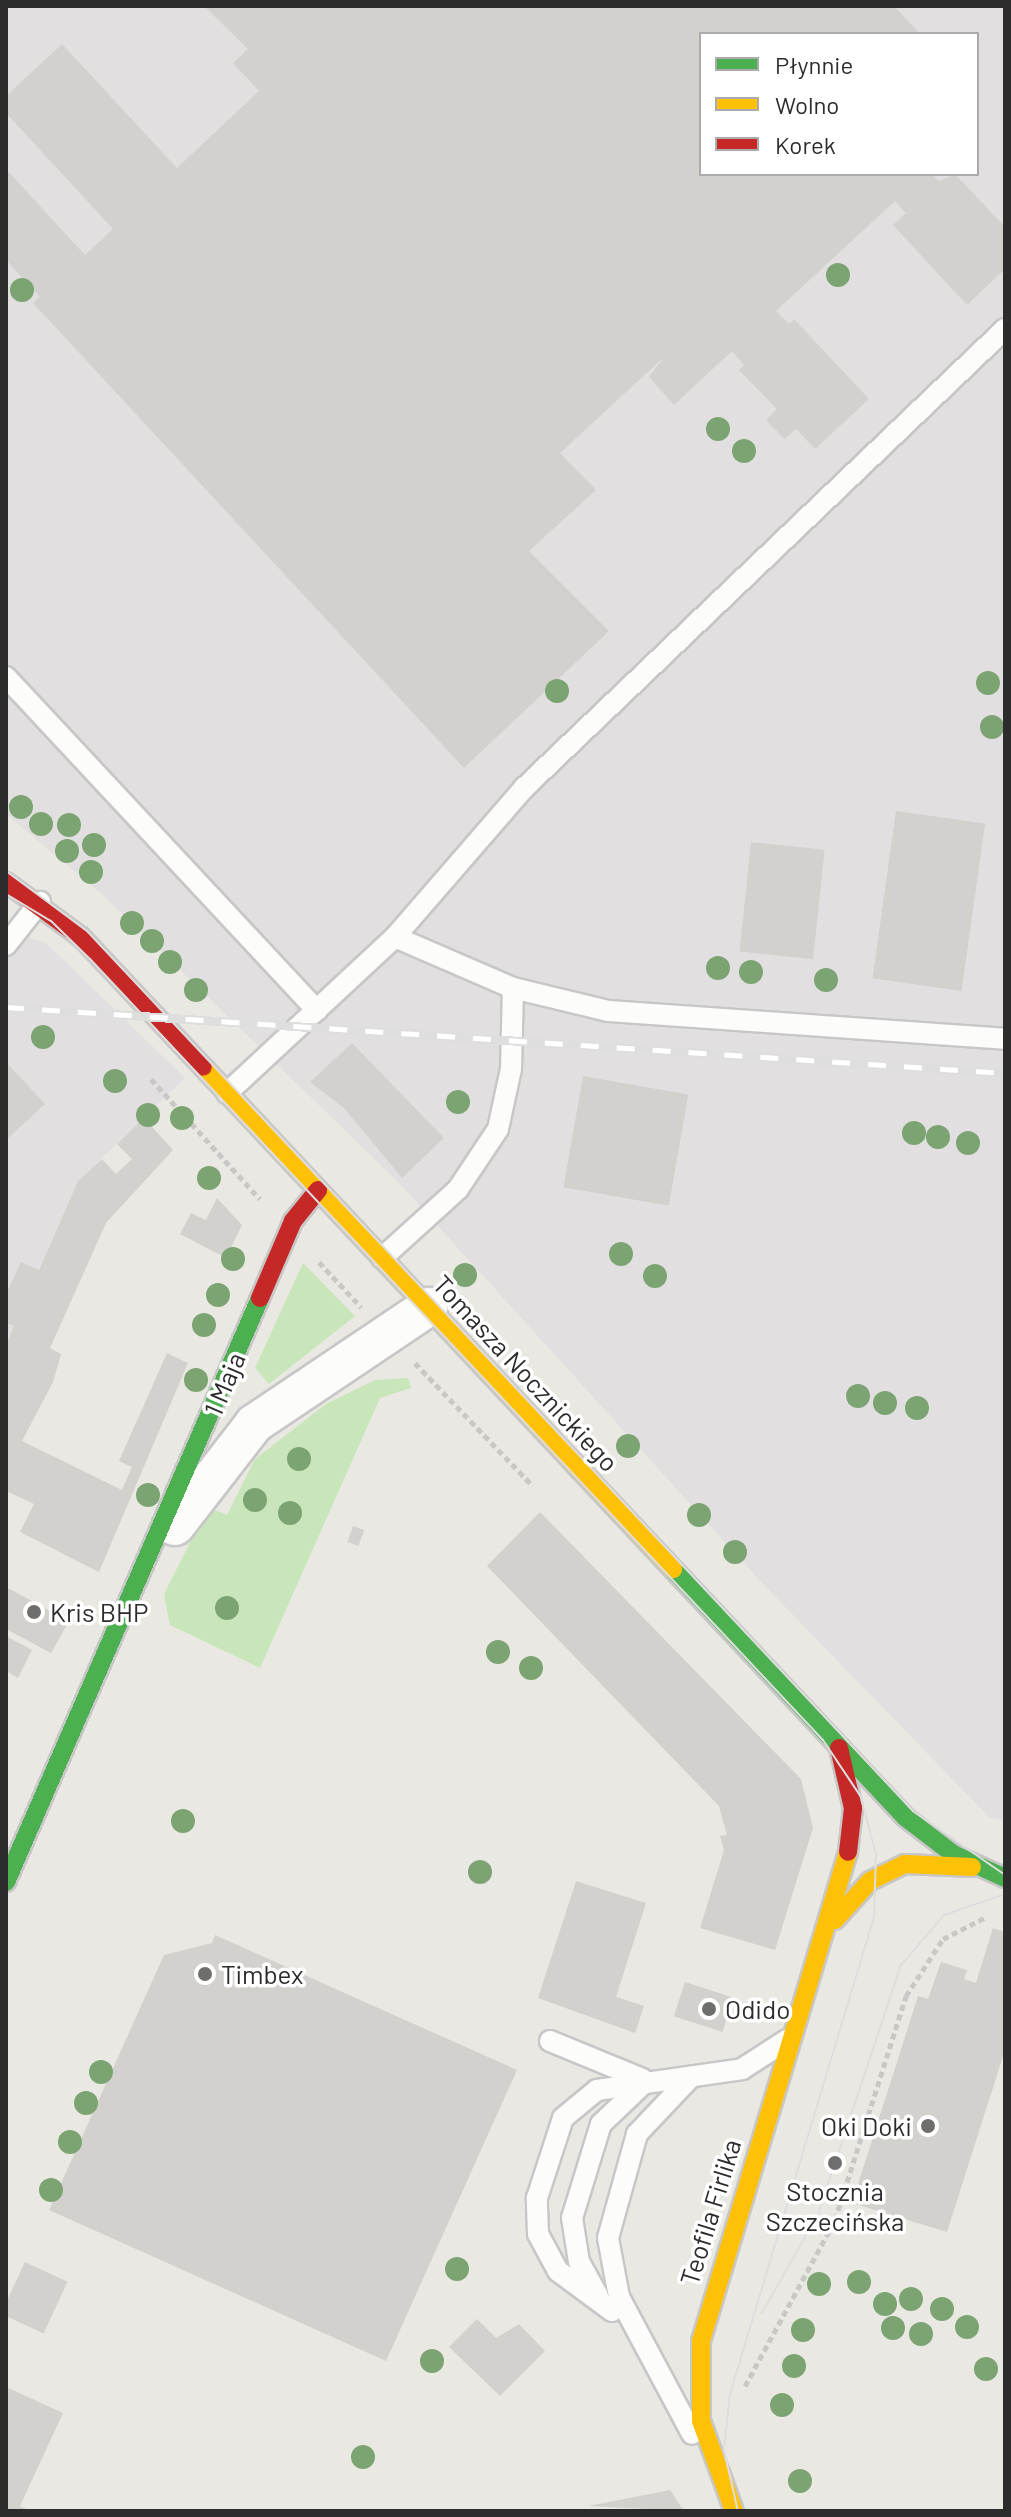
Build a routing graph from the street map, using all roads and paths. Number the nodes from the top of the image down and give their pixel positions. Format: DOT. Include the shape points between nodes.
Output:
graph roads {
  1 [pos="1005,329"];
  2 [pos="6,677"];
  3 [pos="13,886"];
  4 [pos="40,902"];
  5 [pos="395,937"];
  6 [pos="6,945"];
  7 [pos="513,988"];
  8 [pos="317,1010"];
  9 [pos="1005,1039"];
  10 [pos="227,1093"];
  11 [pos="173,1103"];
  12 [pos="318,1190"];
  13 [pos="289,1231"];
  14 [pos="382,1258"];
  15 [pos="428,1307"];
  16 [pos="387,1333"];
  17 [pos="545,1499"];
  18 [pos="140,1583"];
  19 [pos="835,1739"];
  20 [pos="1001,1876"];
  21 [pos="6,1882"];
  22 [pos="994,1918"];
  23 [pos="828,1931"];
  24 [pos="799,2020"];
  25 [pos="550,2041"];
  26 [pos="700,2076"];
  27 [pos="654,2082"];
  28 [pos="612,2311"];
  29 [pos="646,2352"];
  30 [pos="743,2395"];
  31 [pos="718,2481"];
  32 [pos="734,2511"];
  1 -- 5 [label="lane" via="524,788"];
  2 -- 8 [label="lane"];
  3 -- 4 [label="street, Tomasza Nocznickiego"];
  4 -- 6 [label="lane"];
  4 -- 10 [label="street, Tomasza Nocznickiego"];
  5 -- 7 [label="lane"];
  5 -- 8 [label="lane"];
  7 -- 9 [label="lane" via="608,1011"];
  7 -- 14 [label="lane" via="511,1069 498,1129 458,1189"];
  8 -- 10 [label="lane"];
  10 -- 12 [label="street, Tomasza Nocznickiego"];
  11 -- 13 [label="path"];
  12 -- 13 [label="street, 1 Maja"];
  12 -- 14 [label="street, Tomasza Nocznickiego"];
  13 -- 16 [label="path"];
  13 -- 18 [label="street, 1 Maja"];
  14 -- 15 [label="street, Tomasza Nocznickiego"];
  15 -- 16 [label="street, 1 Maja"];
  15 -- 19 [label="street, Tomasza Nocznickiego"];
  16 -- 17 [label="path"];
  16 -- 18 [label="street, 1 Maja" via="254,1424 197,1493"];
  18 -- 21 [label="street, 1 Maja"];
  19 -- 20 [label="street, Tomasza Nocznickiego" via="920,1830"];
  19 -- 23 [label="street, Teofila Firlika" via="851,1785 853,1830"];
  20 -- 23 [label="street, Teofila Firlika" via="937,1860 905,1864 856,1893"];
  22 -- 30 [label="path" via="967,1922 925,1960 906,1996 835,2220 752,2363"];
  23 -- 24 [label="street, Teofila Firlika"];
  24 -- 26 [label="lane" via="771,2055"];
  24 -- 31 [label="street, Teofila Firlika" via="703,2324 701,2421"];
  25 -- 27 [label="lane" via="610,2071"];
  26 -- 27 [label="lane"];
  26 -- 29 [label="lane" via="671,2091 645,2120 610,2223 613,2277"];
  27 -- 28 [label="lane" via="627,2095 601,2124 572,2218 581,2269"];
  27 -- 28 [label="lane" via="597,2090 572,2108 537,2198 538,2234 551,2261"];
  28 -- 29 [label="lane"];
  29 -- 31 [label="lane"];
  31 -- 32 [label="street, Teofila Firlika"];
}
